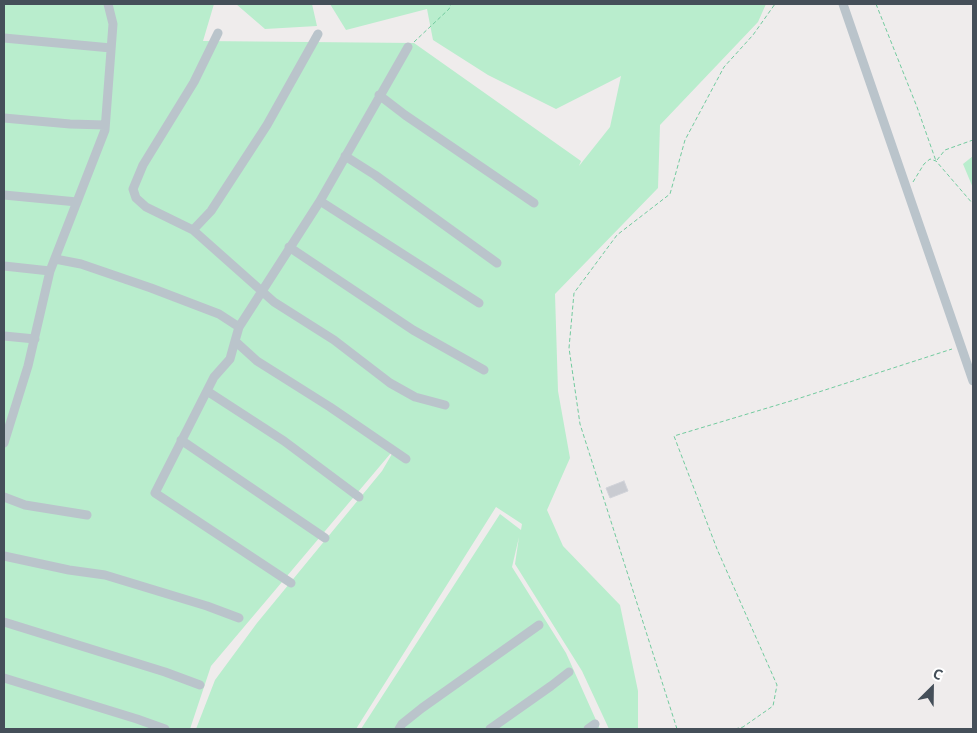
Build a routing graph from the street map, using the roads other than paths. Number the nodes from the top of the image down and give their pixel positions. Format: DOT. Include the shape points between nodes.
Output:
graph roads {
  1 [pos="108,4"];
  2 [pos="843,4"];
  3 [pos="218,33"];
  4 [pos="318,34"];
  5 [pos="4,38"];
  6 [pos="408,47"];
  7 [pos="111,48"];
  8 [pos="380,95"];
  9 [pos="4,118"];
  10 [pos="105,125"];
  11 [pos="345,156"];
  12 [pos="4,195"];
  13 [pos="320,201"];
  14 [pos="77,202"];
  15 [pos="534,203"];
  16 [pos="193,230"];
  17 [pos="289,247"];
  18 [pos="55,259"];
  19 [pos="497,263"];
  20 [pos="4,266"];
  21 [pos="50,271"];
  22 [pos="262,292"];
  23 [pos="479,303"];
  24 [pos="239,327"];
  25 [pos="4,336"];
  26 [pos="34,339"];
  27 [pos="235,341"];
  28 [pos="484,370"];
  29 [pos="973,382"];
  30 [pos="207,391"];
  31 [pos="445,405"];
  32 [pos="8,418"];
  33 [pos="181,440"];
  34 [pos="4,443"];
  35 [pos="406,459"];
  36 [pos="4,497"];
  37 [pos="359,497"];
  38 [pos="87,515"];
  39 [pos="325,538"];
  40 [pos="4,556"];
  41 [pos="291,583"];
  42 [pos="239,618"];
  43 [pos="4,622"];
  44 [pos="539,625"];
  45 [pos="569,672"];
  46 [pos="4,678"];
  47 [pos="200,685"];
  48 [pos="165,729"];
  49 [pos="399,729"];
  50 [pos="490,729"];
  1 -- 7 [label="street" via="113,24"];
  2 -- 29 [label="street"];
  3 -- 16 [label="street" via="194,82 143,165 133,189 136,198 146,208"];
  4 -- 16 [label="street" via="263,133 211,211"];
  5 -- 7 [label="street"];
  6 -- 8 [label="street"];
  7 -- 10 [label="street"];
  8 -- 11 [label="street"];
  8 -- 15 [label="street"];
  9 -- 10 [label="street"];
  10 -- 14 [label="street"];
  11 -- 13 [label="street"];
  11 -- 19 [label="street"];
  12 -- 14 [label="street"];
  13 -- 17 [label="street"];
  13 -- 23 [label="street"];
  14 -- 18 [label="street"];
  16 -- 22 [label="street"];
  17 -- 22 [label="street"];
  17 -- 28 [label="street" via="413,330"];
  18 -- 21 [label="street"];
  18 -- 24 [label="street" via="81,264 151,288 219,314"];
  20 -- 21 [label="street"];
  21 -- 26 [label="street"];
  22 -- 24 [label="street"];
  22 -- 31 [label="street" via="334,340 390,383 415,397"];
  24 -- 27 [label="street"];
  25 -- 26 [label="street"];
  26 -- 32 [label="street" via="28,366"];
  27 -- 30 [label="street" via="230,359"];
  27 -- 35 [label="street" via="257,361"];
  30 -- 33 [label="street"];
  30 -- 37 [label="street" via="284,441"];
  32 -- 34 [label="street"];
  33 -- 39 [label="street"];
  33 -- 41 [label="street" via="155,493"];
  36 -- 38 [label="street" via="25,505"];
  40 -- 42 [label="street" via="105,575"];
  43 -- 47 [label="street"];
  44 -- 49 [label="street" via="422,708"];
  45 -- 50 [label="street"];
  46 -- 48 [label="street"];
}
